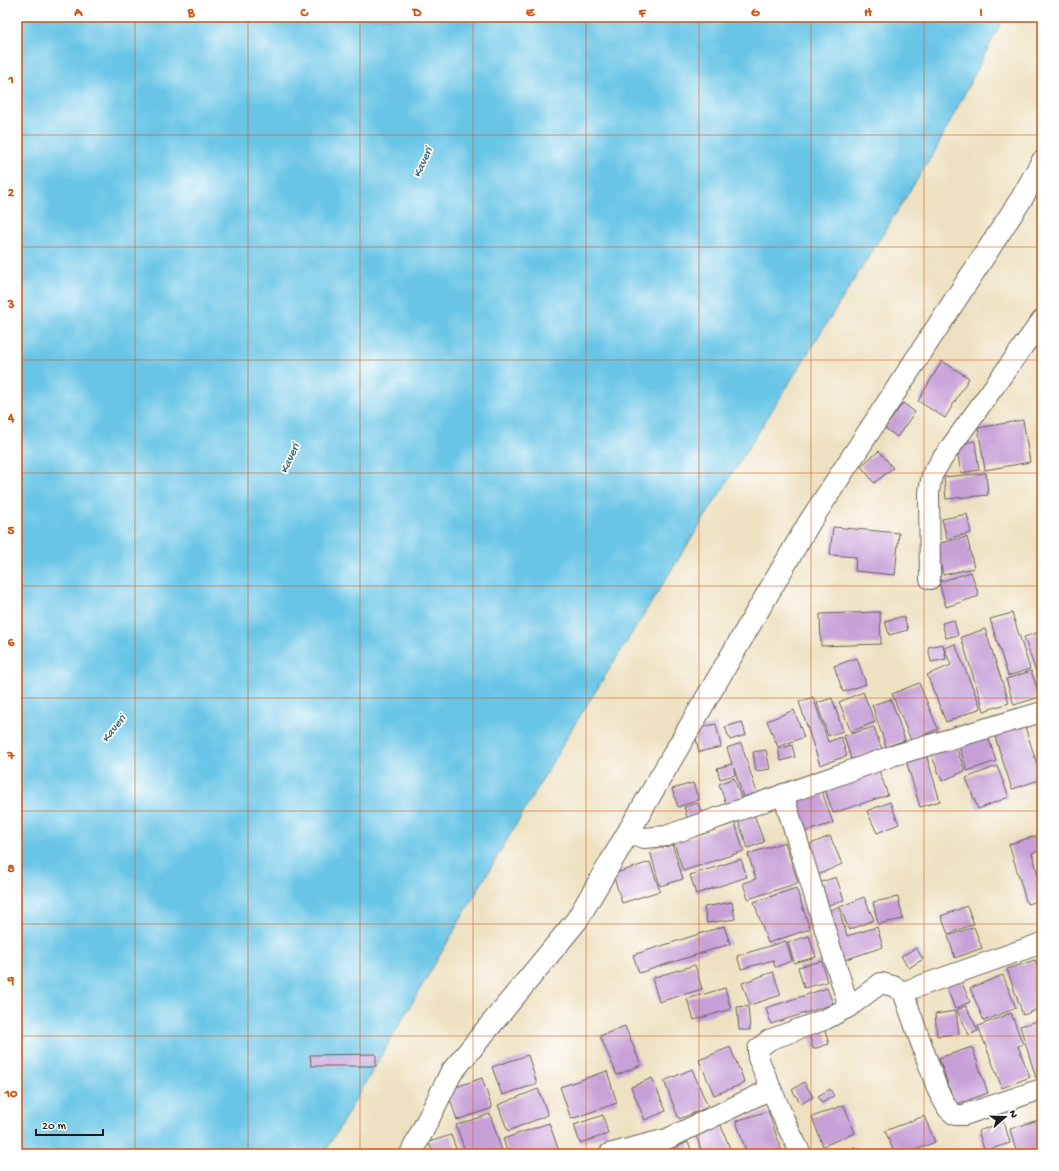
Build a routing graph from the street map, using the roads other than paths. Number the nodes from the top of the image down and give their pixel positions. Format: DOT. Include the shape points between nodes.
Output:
graph roads {
  1 [pos="1042,162"];
  2 [pos="1042,320"];
  3 [pos="930,579"];
  4 [pos="1042,712"];
  5 [pos="783,794"];
  6 [pos="627,833"];
  7 [pos="1042,943"];
  8 [pos="903,992"];
  9 [pos="849,1007"];
  10 [pos="771,1089"];
  11 [pos="1042,1089"];
  12 [pos="411,1154"];
  13 [pos="609,1154"];
  14 [pos="801,1154"];
  1 -- 6 [label="street" via="1018,205 809,524"];
  2 -- 3 [label="street" via="932,475"];
  4 -- 5 [label="street" via="892,756"];
  5 -- 6 [label="street" via="666,836 644,838"];
  5 -- 9 [label="street"];
  6 -- 12 [label="street" via="577,920 451,1073"];
  7 -- 8 [label="street"];
  8 -- 9 [label="street" via="881,983"];
  8 -- 11 [label="street" via="938,1091 948,1109 955,1115 964,1115"];
  9 -- 10 [label="street" via="826,1019 769,1040 758,1050 758,1058"];
  10 -- 13 [label="street" via="667,1138"];
  10 -- 14 [label="street"];
}
